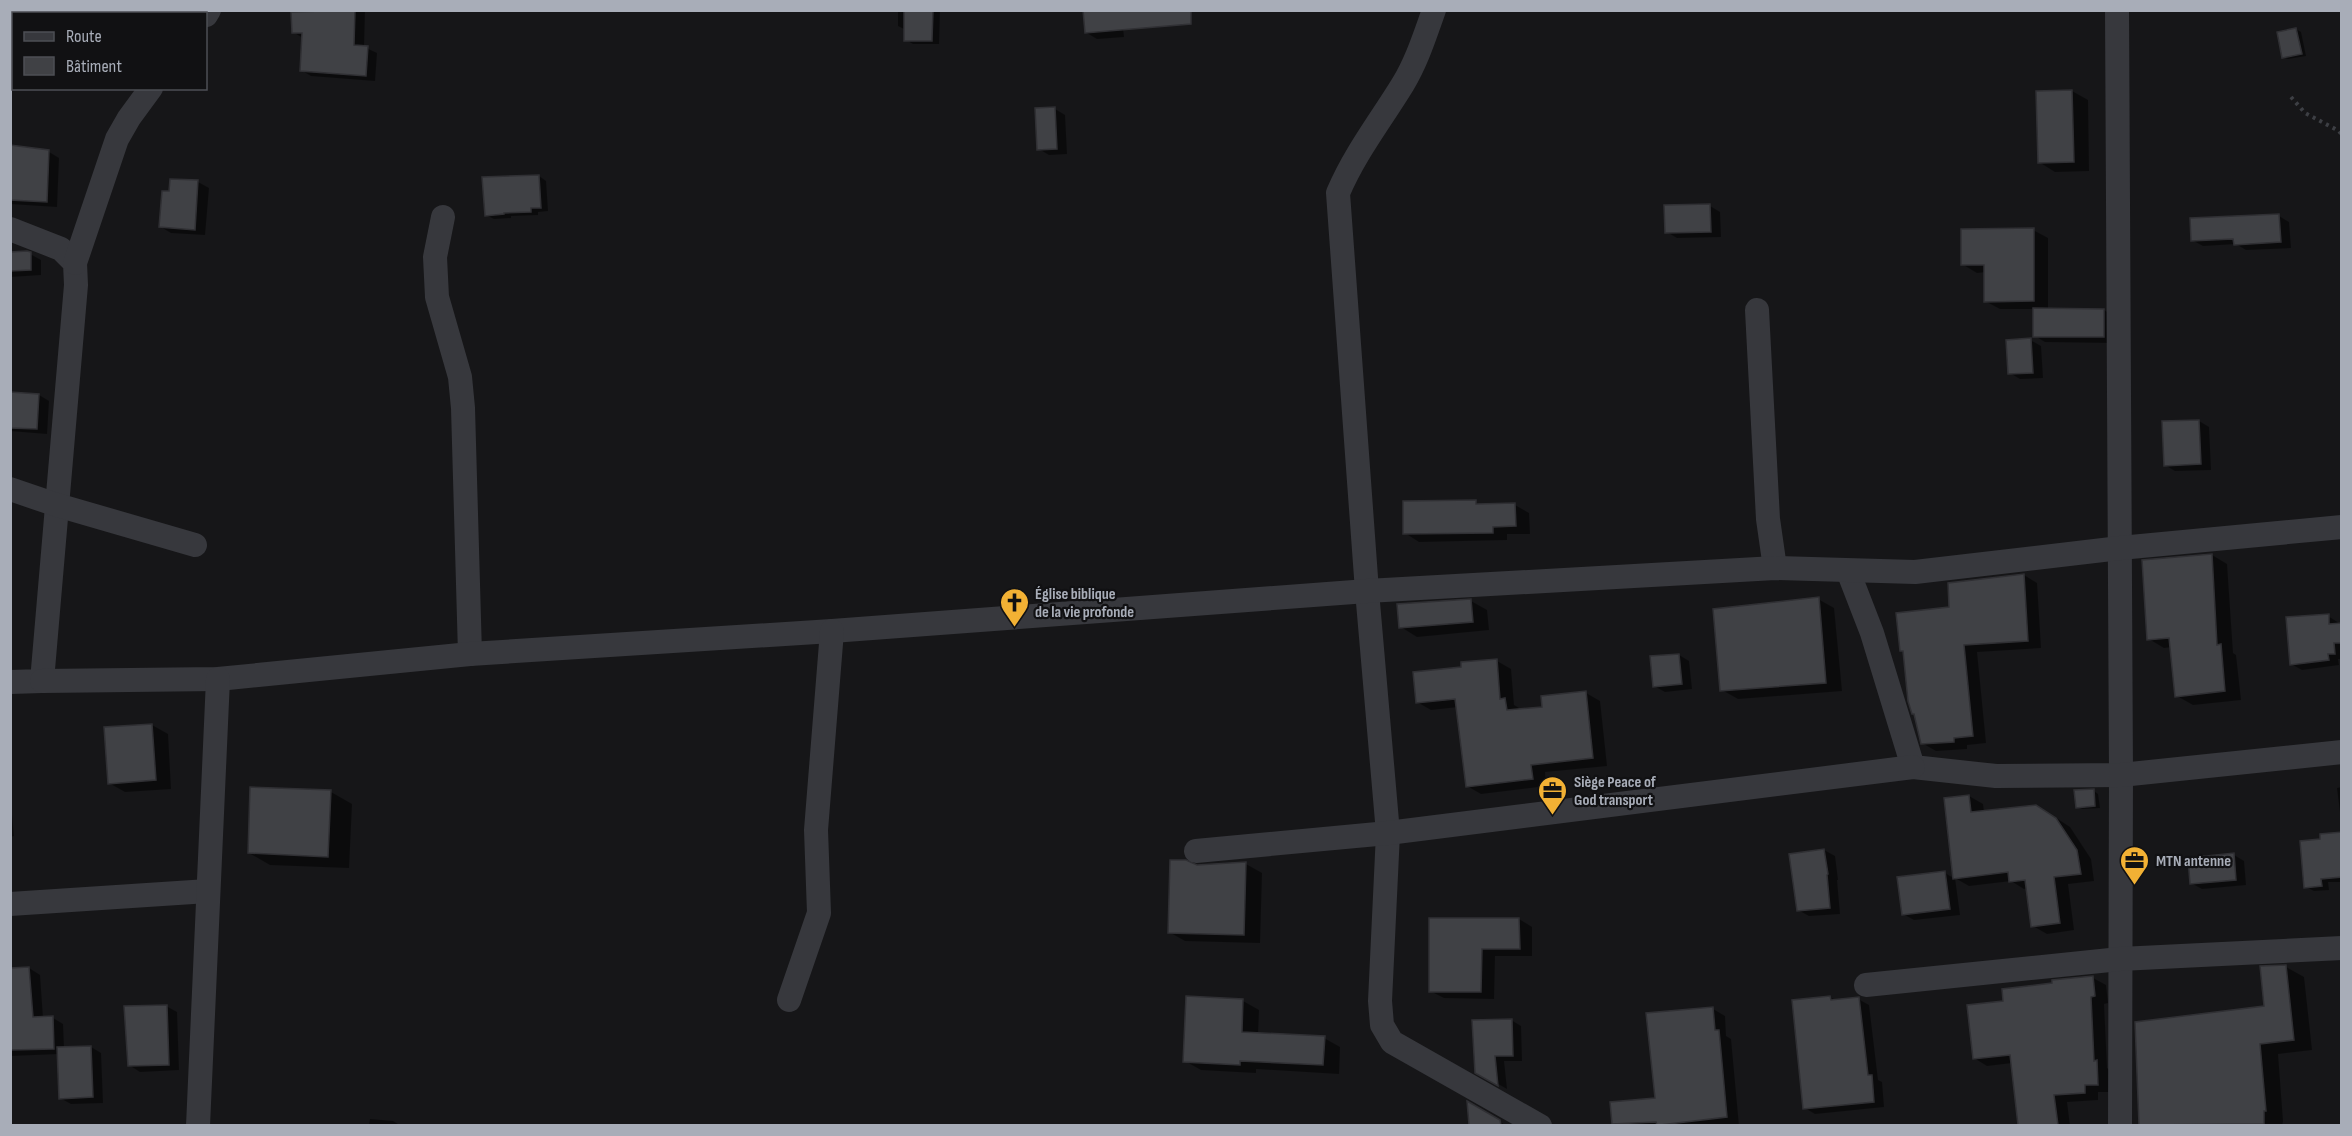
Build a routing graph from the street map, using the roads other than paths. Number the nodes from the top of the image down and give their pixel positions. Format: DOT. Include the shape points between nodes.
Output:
graph roads {
  1 [pos="1434,10"];
  2 [pos="2118,10"];
  3 [pos="150,90"];
  4 [pos="443,217"];
  5 [pos="10,229"];
  6 [pos="75,263"];
  7 [pos="1757,310"];
  8 [pos="10,489"];
  9 [pos="57,505"];
  10 [pos="2342,527"];
  11 [pos="195,545"];
  12 [pos="2120,548"];
  13 [pos="1775,568"];
  14 [pos="1848,571"];
  15 [pos="1367,591"];
  16 [pos="832,631"];
  17 [pos="470,654"];
  18 [pos="218,679"];
  19 [pos="42,681"];
  20 [pos="10,682"];
  21 [pos="2342,752"];
  22 [pos="1913,767"];
  23 [pos="2121,775"];
  24 [pos="1388,833"];
  25 [pos="1196,851"];
  26 [pos="208,891"];
  27 [pos="10,904"];
  28 [pos="2342,948"];
  29 [pos="2120,959"];
  30 [pos="1866,985"];
  31 [pos="789,1000"];
  32 [pos="198,1125"];
  33 [pos="1540,1125"];
  34 [pos="2120,1125"];
  1 -- 15 [label="street" via="1404,82 1348,169 1338,193"];
  2 -- 12 [label="street"];
  3 -- 6 [label="street" via="117,140"];
  4 -- 17 [label="street" via="435,257 437,297 460,377 463,408"];
  5 -- 6 [label="street" via="61,249"];
  6 -- 9 [label="street"];
  7 -- 13 [label="street" via="1768,519"];
  8 -- 9 [label="street"];
  9 -- 11 [label="street"];
  9 -- 19 [label="street"];
  10 -- 12 [label="street"];
  12 -- 14 [label="street" via="1915,572"];
  12 -- 23 [label="street"];
  13 -- 14 [label="street"];
  13 -- 15 [label="street"];
  14 -- 22 [label="street" via="1872,633"];
  15 -- 16 [label="street"];
  15 -- 24 [label="street"];
  16 -- 17 [label="street"];
  16 -- 31 [label="street" via="816,830 819,913"];
  17 -- 18 [label="street"];
  18 -- 19 [label="street"];
  18 -- 26 [label="street"];
  19 -- 20 [label="street"];
  21 -- 23 [label="street"];
  22 -- 23 [label="street" via="1996,776"];
  22 -- 24 [label="street"];
  23 -- 29 [label="street"];
  24 -- 25 [label="street"];
  24 -- 33 [label="street" via="1382,1024 1392,1042"];
  26 -- 27 [label="street"];
  26 -- 32 [label="street"];
  28 -- 29 [label="street"];
  29 -- 30 [label="street"];
  29 -- 34 [label="street"];
}
